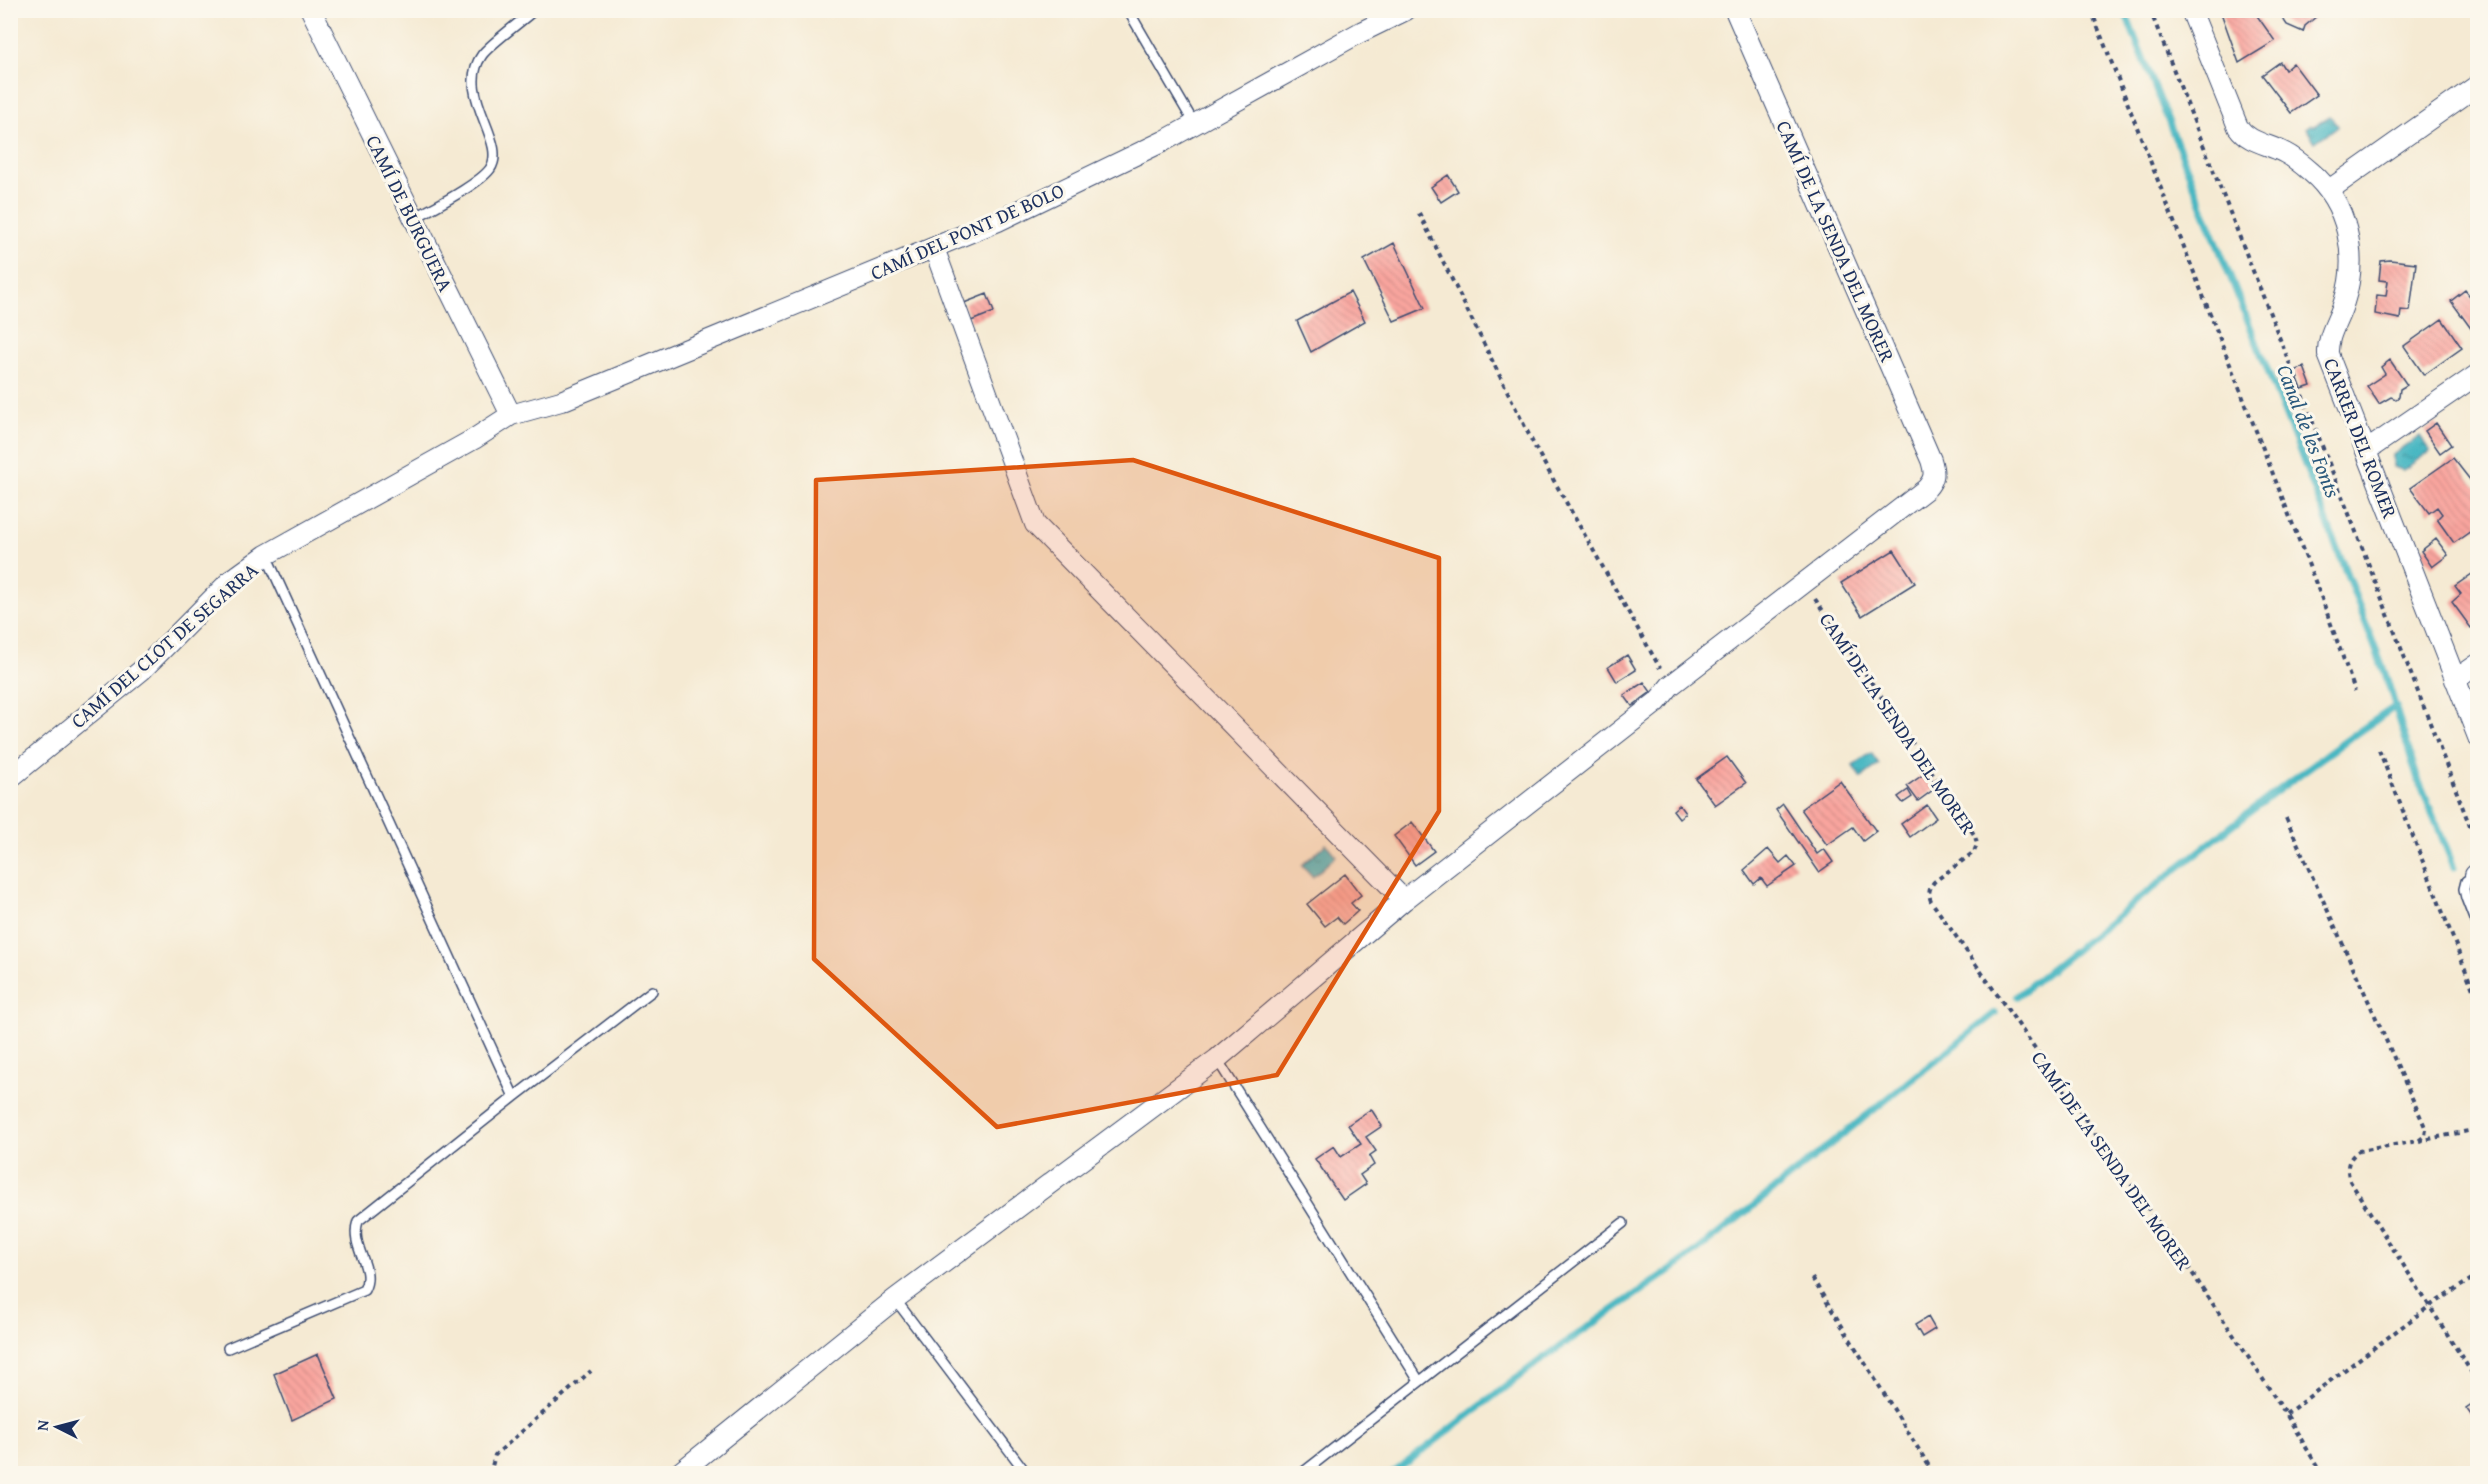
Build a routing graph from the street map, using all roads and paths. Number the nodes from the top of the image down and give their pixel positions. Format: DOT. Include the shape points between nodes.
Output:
graph roads {
  1 [pos="310,10"];
  2 [pos="534,10"];
  3 [pos="1128,10"];
  4 [pos="1406,10"];
  5 [pos="1736,10"];
  6 [pos="2091,10"];
  7 [pos="2150,10"];
  8 [pos="2191,10"];
  9 [pos="2478,85"];
  10 [pos="1195,125"];
  11 [pos="2329,190"];
  12 [pos="1419,213"];
  13 [pos="413,219"];
  14 [pos="934,248"];
  15 [pos="2478,374"];
  16 [pos="511,415"];
  17 [pos="2366,451"];
  18 [pos="266,555"];
  19 [pos="1804,583"];
  20 [pos="2478,664"];
  21 [pos="2455,680"];
  22 [pos="1670,686"];
  23 [pos="2355,691"];
  24 [pos="2478,737"];
  25 [pos="2379,750"];
  26 [pos="10,778"];
  27 [pos="2286,818"];
  28 [pos="2478,847"];
  29 [pos="2476,875"];
  30 [pos="1404,900"];
  31 [pos="2478,929"];
  32 [pos="652,991"];
  33 [pos="2478,1002"];
  34 [pos="1217,1059"];
  35 [pos="514,1097"];
  36 [pos="2426,1129"];
  37 [pos="2478,1129"];
  38 [pos="2431,1138"];
  39 [pos="2418,1141"];
  40 [pos="1623,1223"];
  41 [pos="2478,1275"];
  42 [pos="1812,1278"];
  43 [pos="896,1299"];
  44 [pos="2431,1305"];
  45 [pos="228,1348"];
  46 [pos="591,1371"];
  47 [pos="1419,1381"];
  48 [pos="2477,1381"];
  49 [pos="2286,1414"];
  50 [pos="490,1473"];
  51 [pos="678,1473"];
  52 [pos="1027,1473"];
  53 [pos="1301,1473"];
  54 [pos="1934,1473"];
  55 [pos="2322,1473"];
  1 -- 13 [label="street, CAMÍ DE BURGUERA"];
  2 -- 13 [label="lane" via="483,53 477,65 474,96 492,142 491,168"];
  3 -- 10 [label="lane"];
  4 -- 10 [label="street, CAMÍ DEL PONT DE BOLO"];
  5 -- 19 [label="street, CAMÍ DE LA SENDA DEL MORER" via="1935,472 1926,489"];
  6 -- 23 [label="path"];
  7 -- 28 [label="path"];
  8 -- 11 [label="street, CARRER DEL ROMER" via="2243,135 2286,153"];
  9 -- 11 [label="street"];
  10 -- 14 [label="street, CAMÍ DEL PONT DE BOLO"];
  11 -- 17 [label="street, CARRER DEL ROMER" via="2345,224 2350,259 2348,291 2330,337 2328,354"];
  12 -- 22 [label="path" via="1536,449"];
  13 -- 16 [label="street, CAMÍ DE BURGUERA"];
  14 -- 16 [label="street, CAMÍ DEL PONT DE BOLO" via="561,401"];
  14 -- 30 [label="street" via="1035,524"];
  15 -- 17 [label="street"];
  16 -- 18 [label="street, CAMÍ DEL CLOT DE SEGARRA"];
  17 -- 21 [label="street, CARRER DEL ROMER"];
  18 -- 26 [label="street, CAMÍ DEL CLOT DE SEGARRA" via="230,581 141,670"];
  18 -- 35 [label="lane"];
  19 -- 22 [label="street"];
  19 -- 49 [label="path, CAMÍ DE LA SENDA DEL MORER" via="1975,836 1974,852 1934,882 1929,894 1931,901 2167,1236"];
  20 -- 21 [label="street"];
  21 -- 24 [label="street, CARRER DEL ROMER"];
  22 -- 30 [label="street" via="1656,702"];
  25 -- 33 [label="path"];
  27 -- 36 [label="path"];
  29 -- 31 [label="lane" via="2466,881 2464,888"];
  30 -- 34 [label="street"];
  32 -- 35 [label="lane"];
  34 -- 43 [label="street"];
  34 -- 47 [label="lane"];
  35 -- 45 [label="lane" via="358,1221 356,1243 369,1282 364,1290"];
  36 -- 38 [label="path"];
  36 -- 39 [label="path" via="2425,1136"];
  37 -- 38 [label="path"];
  38 -- 39 [label="path"];
  39 -- 44 [label="path" via="2359,1151 2348,1163 2347,1171"];
  40 -- 47 [label="lane"];
  41 -- 44 [label="path"];
  42 -- 54 [label="path"];
  43 -- 51 [label="street"];
  43 -- 52 [label="lane"];
  44 -- 48 [label="path"];
  44 -- 49 [label="path"];
  46 -- 50 [label="path" via="495,1455"];
  47 -- 53 [label="lane"];
  49 -- 55 [label="path, CAMÍ DE LA SENDA DEL MORER"];
}
